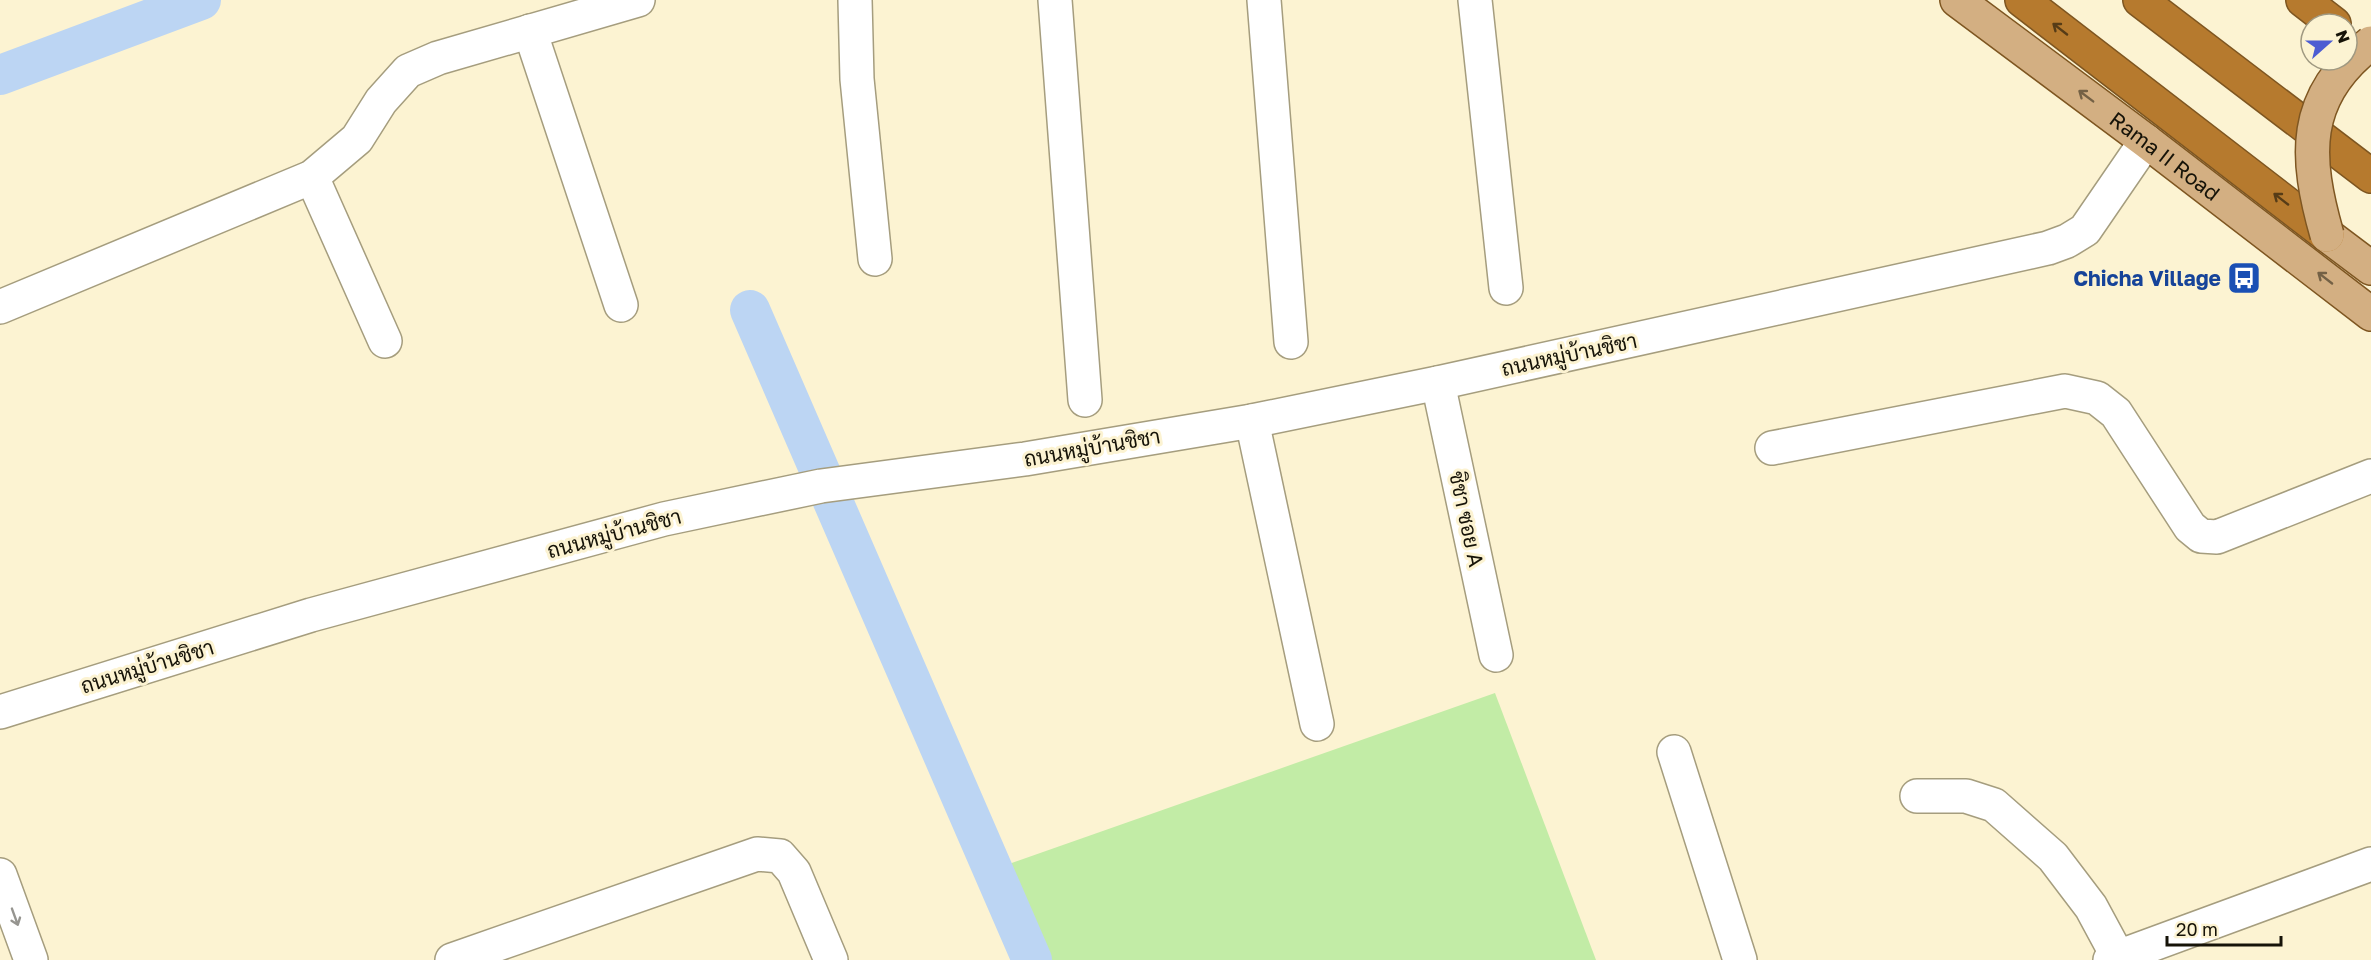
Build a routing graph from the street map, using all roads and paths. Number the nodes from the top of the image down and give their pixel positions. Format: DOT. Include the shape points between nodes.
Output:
graph roads {
  1 [pos="638,0"];
  2 [pos="855,0"];
  3 [pos="1055,0"];
  4 [pos="1264,0"];
  5 [pos="1475,0"];
  6 [pos="1957,0"];
  7 [pos="2022,0"];
  8 [pos="2140,0"];
  9 [pos="2174,0"];
  10 [pos="2303,0"];
  11 [pos="2318,12"];
  12 [pos="530,31"];
  13 [pos="2371,43"];
  14 [pos="2146,141"];
  15 [pos="2371,150"];
  16 [pos="2371,176"];
  17 [pos="312,177"];
  18 [pos="2328,235"];
  19 [pos="875,259"];
  20 [pos="2371,268"];
  21 [pos="1506,288"];
  22 [pos="621,306"];
  23 [pos="0,308"];
  24 [pos="2371,314"];
  25 [pos="385,341"];
  26 [pos="1291,342"];
  27 [pos="1438,383"];
  28 [pos="1085,400"];
  29 [pos="1252,421"];
  30 [pos="1772,448"];
  31 [pos="2371,476"];
  32 [pos="1496,655"];
  33 [pos="0,712"];
  34 [pos="1317,724"];
  35 [pos="1674,752"];
  36 [pos="1917,796"];
  37 [pos="2371,864"];
  38 [pos="0,875"];
  39 [pos="2173,950"];
  40 [pos="2114,959"];
  41 [pos="31,960"];
  42 [pos="452,960"];
  43 [pos="831,960"];
  44 [pos="1740,960"];
  1 -- 12 [label="street"];
  2 -- 19 [label="street" via="857,79"];
  3 -- 28 [label="street"];
  4 -- 26 [label="street"];
  5 -- 21 [label="street"];
  14 -- 6 [label="main road, Rama II Road, one-way"];
  18 -- 7 [label="highway, one-way"];
  8 -- 16 [label="highway"];
  9 -- 15 [label="highway"];
  10 -- 11 [label="highway"];
  12 -- 17 [label="street" via="438,58 408,71 381,101 357,139"];
  12 -- 22 [label="street"];
  13 -- 18 [label="main road, bridge" via="2330,86 2315,126 2315,193"];
  24 -- 14 [label="main road, Rama II Road, one-way"];
  14 -- 27 [label="street, ถนนหมู่บ้านชิชา" via="2085,230 2048,248"];
  17 -- 23 [label="street"];
  17 -- 25 [label="street"];
  18 -- 20 [label="main road"];
  27 -- 29 [label="street, ถนนหมู่บ้านชิชา"];
  27 -- 32 [label="street, ชิชา ซอย A"];
  29 -- 33 [label="street, ถนนหมู่บ้านชิชา" via="1024,459 821,486 664,519 333,609"];
  29 -- 34 [label="street"];
  30 -- 31 [label="street" via="2065,390 2097,398 2116,413 2190,527 2201,536 2217,537"];
  35 -- 44 [label="street"];
  36 -- 40 [label="street" via="1966,796 1994,805 2053,857 2091,907"];
  37 -- 39 [label="street"];
  38 -- 41 [label="street, one-way"];
  39 -- 40 [label="street"];
  42 -- 43 [label="street" via="757,854 780,856 794,872"];
}
